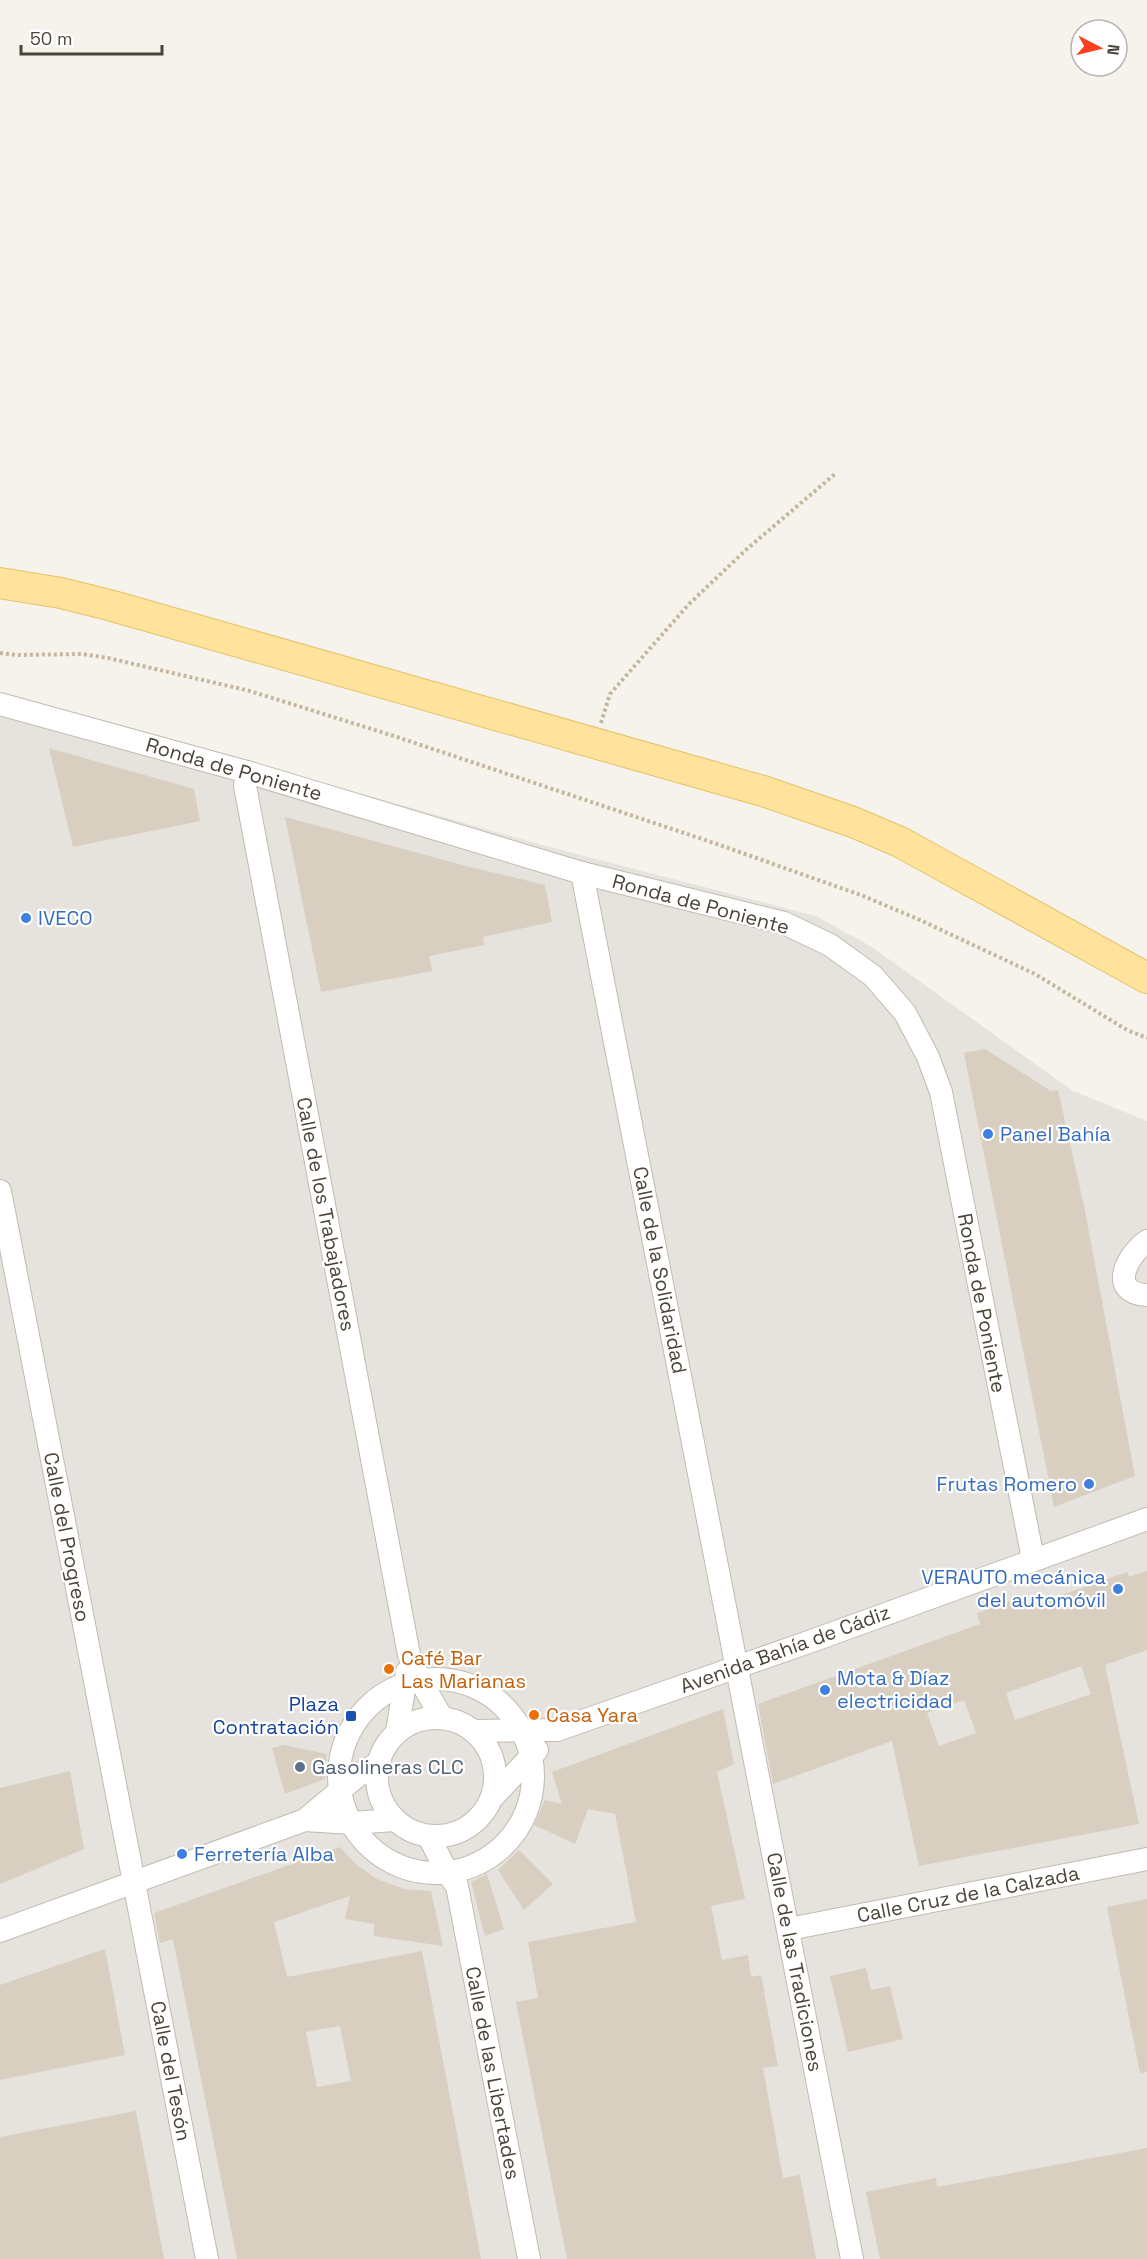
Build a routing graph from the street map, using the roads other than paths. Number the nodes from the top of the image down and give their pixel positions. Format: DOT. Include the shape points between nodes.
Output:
graph roads {
  1 [pos="0,583"];
  2 [pos="0,704"];
  3 [pos="247,772"];
  4 [pos="582,873"];
  5 [pos="1147,978"];
  6 [pos="0,1191"];
  7 [pos="1147,1241"];
  8 [pos="1147,1295"];
  9 [pos="1147,1519"];
  10 [pos="1033,1559"];
  11 [pos="737,1666"];
  12 [pos="413,1682"];
  13 [pos="442,1718"];
  14 [pos="521,1729"];
  15 [pos="557,1730"];
  16 [pos="397,1731"];
  17 [pos="474,1731"];
  18 [pos="531,1756"];
  19 [pos="378,1763"];
  20 [pos="341,1791"];
  21 [pos="491,1799"];
  22 [pos="305,1820"];
  23 [pos="394,1820"];
  24 [pos="352,1823"];
  25 [pos="472,1824"];
  26 [pos="429,1837"];
  27 [pos="1147,1859"];
  28 [pos="456,1876"];
  29 [pos="134,1883"];
  30 [pos="789,1929"];
  31 [pos="0,1931"];
  32 [pos="207,2259"];
  33 [pos="529,2259"];
  34 [pos="852,2259"];
  1 -- 5 [label="main road" via="109,605 763,791 900,842"];
  2 -- 3 [label="street, Ronda de Poniente"];
  3 -- 4 [label="street, Ronda de Poniente"];
  3 -- 12 [label="street, Calle de los Trabajadores" via="245,786"];
  4 -- 10 [label="street, Ronda de Poniente" via="784,923 830,945 873,976 906,1013 941,1092"];
  4 -- 11 [label="street, Calle de la Solidaridad"];
  6 -- 29 [label="street, Calle del Progreso"];
  7 -- 8 [label="street" via="1129,1259 1123,1276 1128,1286"];
  9 -- 10 [label="street, Avenida Bahía de Cádiz"];
  10 -- 11 [label="street, Avenida Bahía de Cádiz"];
  11 -- 15 [label="street, Avenida Bahía de Cádiz"];
  11 -- 30 [label="street, Calle de las Tradiciones"];
  12 -- 13 [label="street"];
  12 -- 14 [label="street" via="449,1680 476,1688 500,1703"];
  12 -- 16 [label="street, Calle de los Trabajadores"];
  12 -- 20 [label="street" via="379,1698 358,1719 341,1761"];
  13 -- 16 [label="street" via="413,1722"];
  13 -- 17 [label="street" via="460,1722"];
  14 -- 15 [label="street, Avenida Bahía de Cádiz"];
  14 -- 17 [label="street, Avenida Bahía de Cádiz"];
  14 -- 18 [label="street"];
  15 -- 18 [label="street, Avenida Bahía de Cádiz"];
  16 -- 19 [label="street"];
  17 -- 21 [label="street" via="493,1763 495,1783"];
  18 -- 21 [label="street, Avenida Bahía de Cádiz"];
  18 -- 28 [label="street" via="531,1795 521,1822 493,1855"];
  19 -- 20 [label="street"];
  19 -- 23 [label="street" via="376,1783 381,1802"];
  20 -- 22 [label="street"];
  20 -- 24 [label="street"];
  21 -- 25 [label="street"];
  22 -- 24 [label="street"];
  22 -- 29 [label="street"];
  23 -- 24 [label="street"];
  23 -- 26 [label="street" via="406,1830"];
  24 -- 28 [label="street" via="369,1845 391,1862 417,1871"];
  25 -- 26 [label="street" via="456,1833"];
  25 -- 28 [label="street, Calle de las Libertades"];
  26 -- 28 [label="street, Calle de las Libertades"];
  27 -- 30 [label="street, Calle Cruz de la Calzada"];
  28 -- 33 [label="street, Calle de las Libertades"];
  29 -- 31 [label="street"];
  29 -- 32 [label="street, Calle del Tesón"];
  30 -- 34 [label="street, Calle de las Tradiciones"];
}
